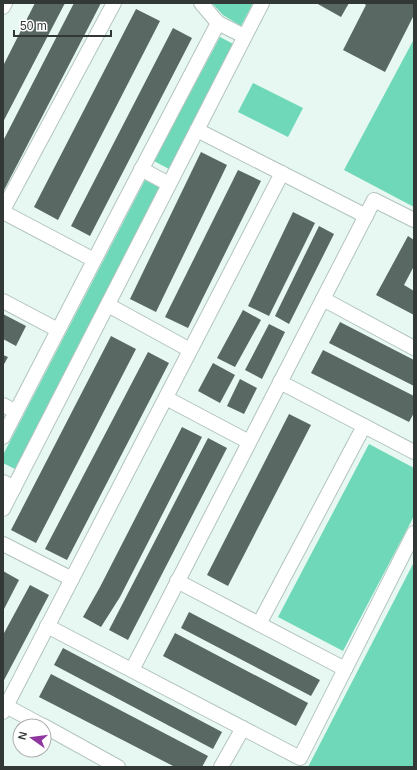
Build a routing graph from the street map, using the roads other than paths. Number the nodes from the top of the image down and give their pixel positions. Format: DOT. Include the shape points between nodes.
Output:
graph roads {
  1 [pos="5,3"];
  2 [pos="114,3"];
  3 [pos="201,3"];
  4 [pos="262,3"];
  5 [pos="3,7"];
  6 [pos="218,22"];
  7 [pos="244,36"];
  8 [pos="197,130"];
  9 [pos="141,169"];
  10 [pos="282,173"];
  11 [pos="169,184"];
  12 [pos="3,211"];
  13 [pos="366,216"];
  14 [pos="414,220"];
  15 [pos="94,260"];
  16 [pos="323,299"];
  17 [pos="3,301"];
  18 [pos="108,305"];
  19 [pos="58,330"];
  20 [pos="414,348"];
  21 [pos="190,350"];
  22 [pos="280,382"];
  23 [pos="166,398"];
  24 [pos="3,405"];
  25 [pos="16,412"];
  26 [pos="364,426"];
  27 [pos="3,438"];
  28 [pos="249,442"];
  29 [pos="414,452"];
  30 [pos="8,485"];
  31 [pos="3,509"];
  32 [pos="414,533"];
  33 [pos="3,544"];
  34 [pos="72,579"];
  35 [pos="177,581"];
  36 [pos="259,624"];
  37 [pos="47,626"];
  38 [pos="345,669"];
  39 [pos="132,670"];
  40 [pos="5,709"];
  41 [pos="26,718"];
  42 [pos="243,728"];
  43 [pos="52,730"];
  44 [pos="118,767"];
  45 [pos="221,767"];
  1 -- 5 [label="street"];
  2 -- 12 [label="street"];
  3 -- 6 [label="street"];
  4 -- 7 [label="street"];
  6 -- 7 [label="street"];
  6 -- 9 [label="street"];
  7 -- 8 [label="street"];
  8 -- 10 [label="street"];
  8 -- 11 [label="street"];
  9 -- 11 [label="street"];
  9 -- 15 [label="street"];
  10 -- 13 [label="street"];
  10 -- 21 [label="street"];
  11 -- 18 [label="street"];
  12 -- 15 [label="street"];
  13 -- 14 [label="street" via="374,200"];
  13 -- 16 [label="street"];
  15 -- 19 [label="street"];
  16 -- 20 [label="street"];
  16 -- 22 [label="street"];
  17 -- 19 [label="street"];
  18 -- 21 [label="street"];
  18 -- 30 [label="street"];
  19 -- 25 [label="street"];
  21 -- 23 [label="street"];
  22 -- 26 [label="street"];
  22 -- 28 [label="street"];
  23 -- 28 [label="street"];
  23 -- 34 [label="street"];
  24 -- 25 [label="street"];
  25 -- 27 [label="street"];
  26 -- 29 [label="street"];
  26 -- 36 [label="street"];
  28 -- 35 [label="street"];
  30 -- 31 [label="street"];
  32 -- 38 [label="street"];
  33 -- 34 [label="street"];
  34 -- 37 [label="street"];
  35 -- 36 [label="street"];
  35 -- 39 [label="street"];
  36 -- 38 [label="street"];
  37 -- 39 [label="street"];
  37 -- 40 [label="street"];
  38 -- 42 [label="street" via="300,758"];
  39 -- 42 [label="street"];
  40 -- 41 [label="street"];
  42 -- 45 [label="street"];
  43 -- 44 [label="street"];
}
